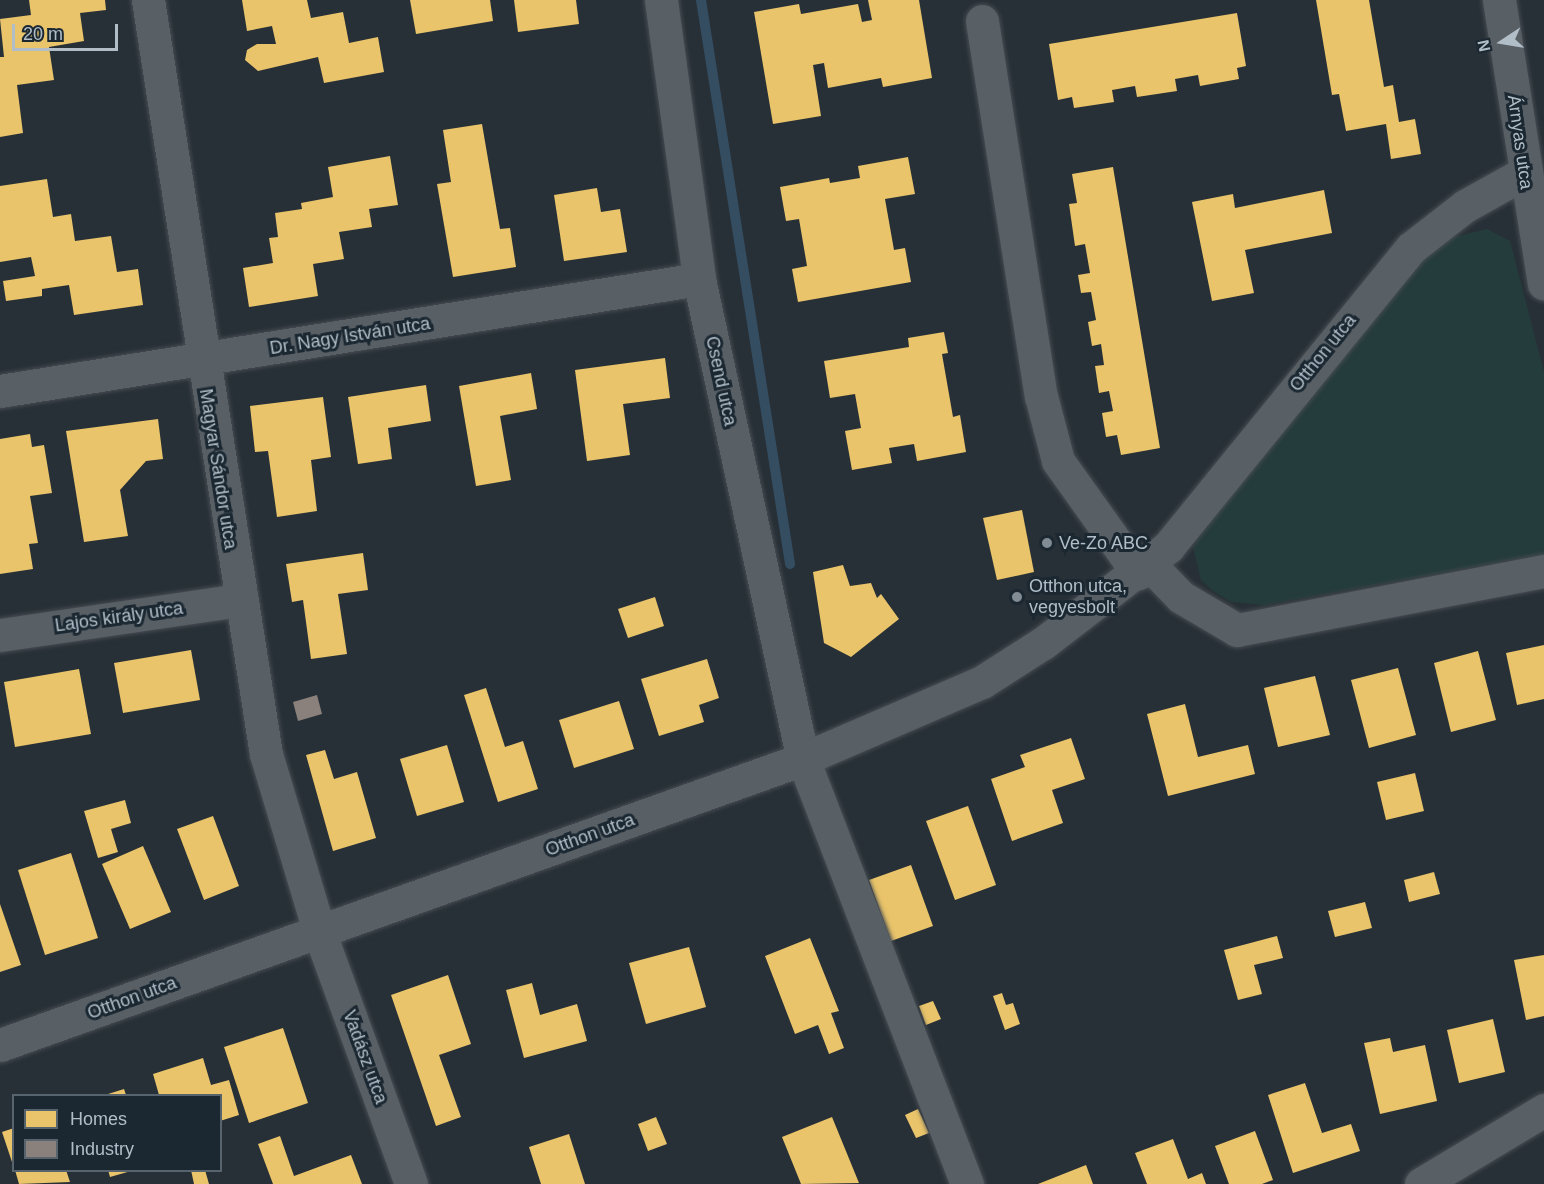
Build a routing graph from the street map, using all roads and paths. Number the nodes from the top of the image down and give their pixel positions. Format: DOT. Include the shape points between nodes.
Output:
graph roads {
  1 [pos="148,0"];
  2 [pos="661,0"];
  3 [pos="1499,0"];
  4 [pos="982,21"];
  5 [pos="1532,136"];
  6 [pos="1524,173"];
  7 [pos="699,279"];
  8 [pos="1544,283"];
  9 [pos="201,360"];
  10 [pos="0,391"];
  11 [pos="1144,569"];
  12 [pos="1544,571"];
  13 [pos="239,600"];
  14 [pos="0,634"];
  15 [pos="803,759"];
  16 [pos="320,931"];
  17 [pos="0,1045"];
  18 [pos="1544,1110"];
  19 [pos="411,1184"];
  20 [pos="968,1184"];
  21 [pos="1421,1184"];
  1 -- 9 [label="street, Magyar Sándor utca"];
  2 -- 7 [label="street, Csend utca"];
  3 -- 5 [label="street, Árnyas utca"];
  4 -- 11 [label="street" via="1041,396 1058,461"];
  5 -- 6 [label="street, Árnyas utca"];
  6 -- 8 [label="street, Árnyas utca"];
  6 -- 11 [label="street, Otthon utca" via="1465,206 1411,248 1168,547"];
  7 -- 9 [label="street, Dr. Nagy István utca"];
  7 -- 15 [label="street, Csend utca"];
  9 -- 10 [label="street, Dr. Nagy István utca"];
  9 -- 13 [label="street, Magyar Sándor utca"];
  11 -- 12 [label="street" via="1210,618 1237,630"];
  11 -- 15 [label="street, Otthon utca" via="982,682"];
  13 -- 14 [label="street, Lajos király utca"];
  13 -- 16 [label="street, Magyar Sándor utca" via="266,754"];
  15 -- 16 [label="street, Otthon utca"];
  15 -- 20 [label="street, Csend utca"];
  16 -- 17 [label="street, Otthon utca"];
  16 -- 19 [label="street, Vadász utca"];
  18 -- 21 [label="street"];
}
